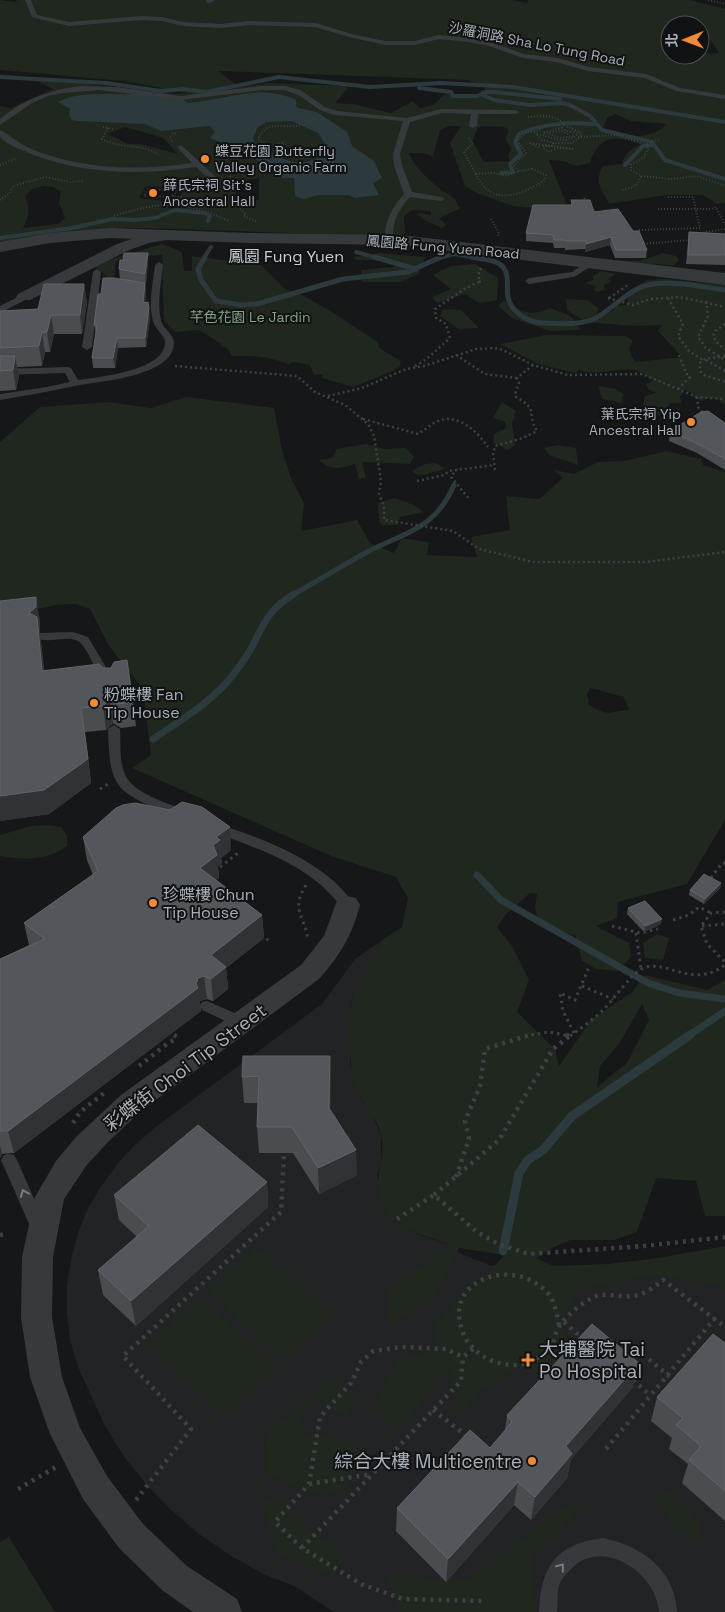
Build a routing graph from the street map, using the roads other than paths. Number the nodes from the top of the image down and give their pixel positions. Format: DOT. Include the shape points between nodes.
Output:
graph roads {
  1 [pos="28,0"];
  2 [pos="725,97"];
  3 [pos="475,111"];
  4 [pos="515,112"];
  5 [pos="407,120"];
  6 [pos="0,123"];
  7 [pos="473,126"];
  8 [pos="0,132"];
  9 [pos="181,147"];
  10 [pos="198,164"];
  11 [pos="213,178"];
  12 [pos="408,194"];
  13 [pos="441,199"];
  14 [pos="173,235"];
  15 [pos="389,240"];
  16 [pos="0,247"];
  17 [pos="600,264"];
  18 [pos="159,265"];
  19 [pos="93,269"];
  20 [pos="725,279"];
  21 [pos="109,281"];
  22 [pos="529,281"];
  23 [pos="24,298"];
  24 [pos="0,310"];
  25 [pos="87,347"];
  26 [pos="0,372"];
  27 [pos="75,383"];
  28 [pos="0,397"];
  29 [pos="41,636"];
  30 [pos="110,687"];
  31 [pos="114,729"];
  32 [pos="347,905"];
  33 [pos="207,1006"];
  34 [pos="241,1022"];
  35 [pos="9,1160"];
  36 [pos="38,1226"];
  37 [pos="224,1612"];
  38 [pos="548,1612"];
  39 [pos="668,1612"];
  1 -- 2 [label="lane, 沙羅洞路 Sha Lo Tung Road" via="34,16 69,24 142,18 212,26 248,23 315,25 385,44 414,43 439,37 469,40 523,56 646,76 678,90"];
  3 -- 4 [label="lane"];
  3 -- 5 [label="lane" via="441,111"];
  3 -- 7 [label="lane"];
  5 -- 6 [label="lane" via="329,111 304,94 288,88 268,87 185,98 110,88 84,88 46,94"];
  5 -- 12 [label="lane" via="396,152"];
  8 -- 10 [label="lane" via="12,143 72,164 111,170"];
  9 -- 10 [label="lane"];
  10 -- 11 [label="lane"];
  12 -- 13 [label="lane"];
  12 -- 15 [label="lane" via="397,206 387,228"];
  14 -- 15 [label="street, 鳳園路 Fung Yuen Road"];
  14 -- 16 [label="street" via="110,233 50,238"];
  14 -- 19 [label="street, 鳳園路 Fung Yuen Road" via="123,247"];
  15 -- 17 [label="street, 鳳園路 Fung Yuen Road"];
  17 -- 20 [label="street, 鳳園路 Fung Yuen Road"];
  17 -- 22 [label="lane" via="588,265 574,274"];
  18 -- 27 [label="lane" via="157,283 149,288 158,324 169,337 168,353 153,366"];
  19 -- 21 [label="lane"];
  19 -- 23 [label="street, 鳳園路 Fung Yuen Road"];
  19 -- 25 [label="lane"];
  23 -- 24 [label="lane"];
  26 -- 27 [label="lane" via="68,370"];
  27 -- 28 [label="lane"];
  29 -- 30 [label="lane" via="73,635 84,639"];
  31 -- 32 [label="lane" via="117,771 124,786 300,863 324,876"];
  32 -- 34 [label="street, 彩蝶街 Choi Tip Street" via="339,933 322,960"];
  33 -- 34 [label="lane"];
  34 -- 36 [label="street, 彩蝶街 Choi Tip Street" via="107,1123 66,1170"];
  36 -- 35 [label="lane, one-way"];
  36 -- 37 [label="street, 彩蝶街 Choi Tip Street" via="28,1256 23,1287 23,1328 34,1384 63,1450 107,1516 136,1547 168,1575"];
  38 -- 39 [label="lane, one-way" via="551,1581 560,1565 574,1554 592,1547 612,1547 632,1554 649,1568 662,1586"];
}
